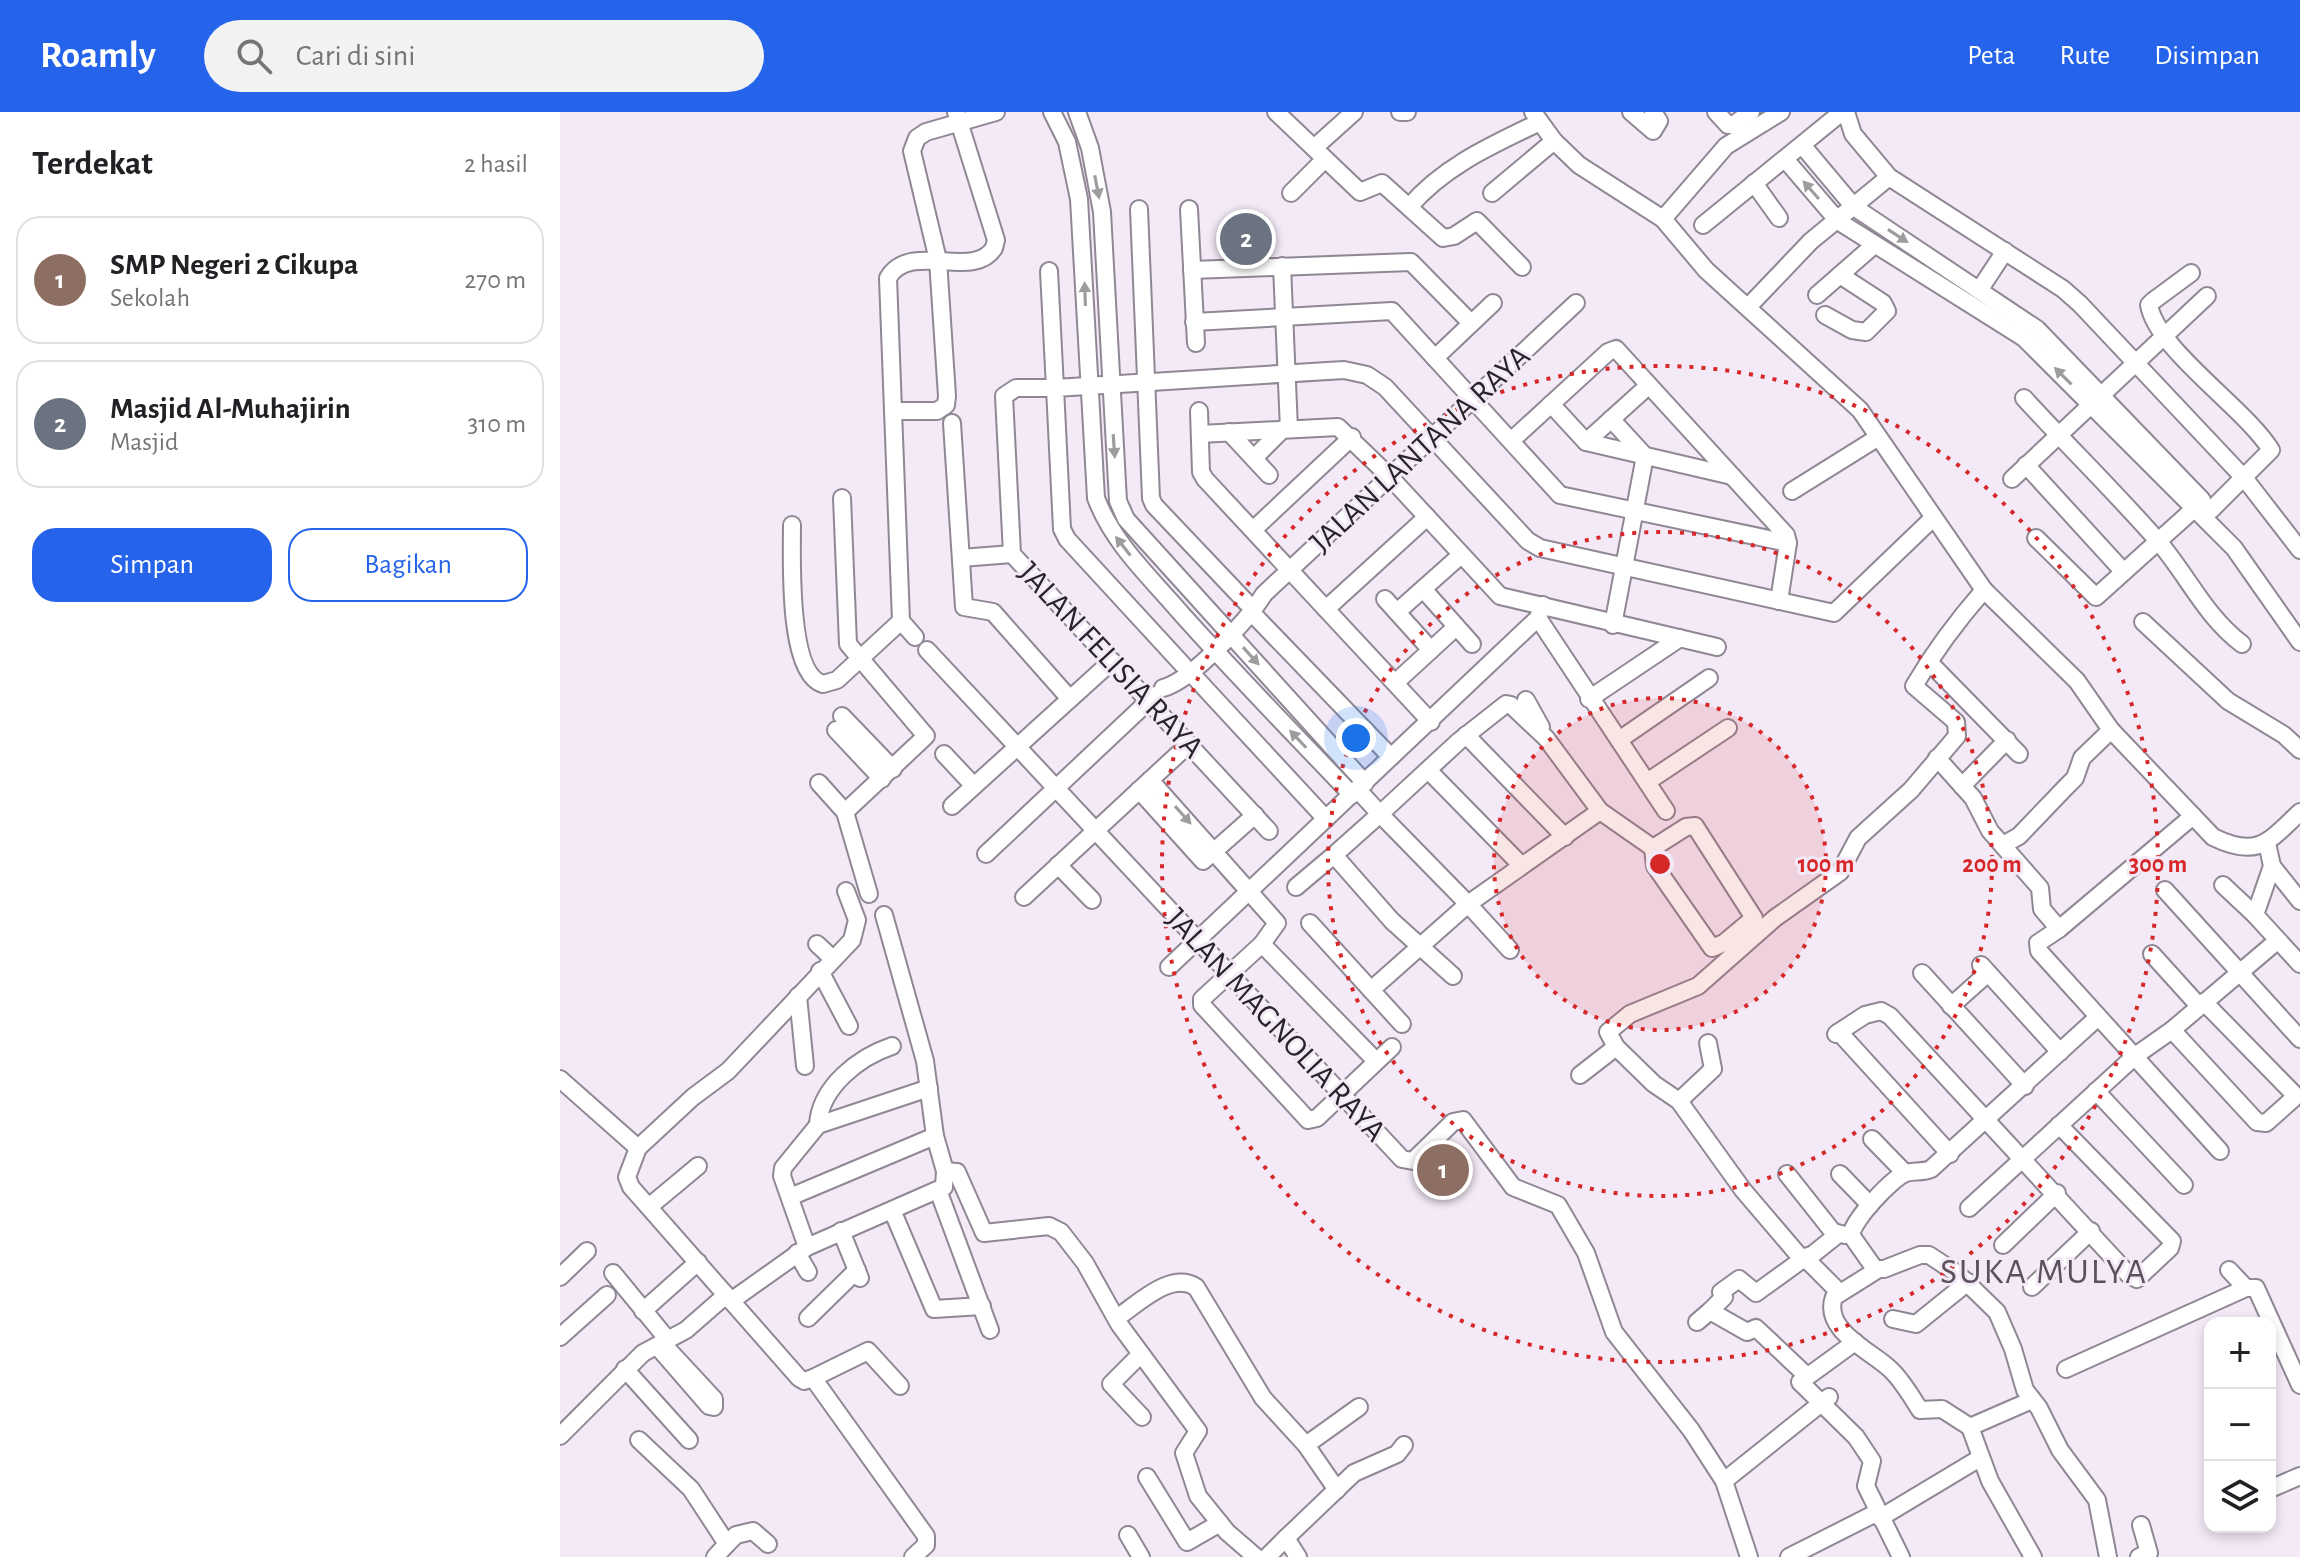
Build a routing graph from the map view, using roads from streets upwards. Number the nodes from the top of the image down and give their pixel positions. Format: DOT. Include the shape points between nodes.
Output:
graph roads {
  1 [pos="996,112"];
  2 [pos="1052,112"];
  3 [pos="1077,112"];
  4 [pos="1276,112"];
  5 [pos="1354,112"];
  6 [pos="1400,112"];
  7 [pos="1407,112"];
  8 [pos="1631,112"];
  9 [pos="1653,112"];
  10 [pos="1716,112"];
  11 [pos="1751,112"];
  12 [pos="1781,112"];
  13 [pos="1844,112"];
  14 [pos="957,117"];
  15 [pos="1536,117"];
  16 [pos="1554,141"];
  17 [pos="1802,145"];
  18 [pos="1319,153"];
  19 [pos="1785,159"];
  20 [pos="1889,177"];
  21 [pos="1754,183"];
  22 [pos="1291,193"];
  23 [pos="1492,193"];
  24 [pos="1409,207"];
  25 [pos="1854,207"];
  26 [pos="1139,209"];
  27 [pos="1189,209"];
  28 [pos="1663,219"];
  29 [pos="1838,221"];
  30 [pos="1703,225"];
  31 [pos="1765,229"];
  32 [pos="1873,246"];
  33 [pos="2005,251"];
  34 [pos="938,260"];
  35 [pos="1282,266"];
  36 [pos="1522,267"];
  37 [pos="1192,270"];
  38 [pos="1049,271"];
  39 [pos="2191,273"];
  40 [pos="1840,275"];
  41 [pos="1817,295"];
  42 [pos="2207,296"];
  43 [pos="1986,299"];
  44 [pos="1493,303"];
  45 [pos="1576,303"];
  46 [pos="1748,307"];
  47 [pos="1825,315"];
  48 [pos="1284,317"];
  49 [pos="1194,322"];
  50 [pos="1471,323"];
  51 [pos="2165,336"];
  52 [pos="1196,343"];
  53 [pos="1435,358"];
  54 [pos="2136,363"];
  55 [pos="1287,373"];
  56 [pos="1144,380"];
  57 [pos="1110,384"];
  58 [pos="1088,385"];
  59 [pos="1648,386"];
  60 [pos="1055,388"];
  61 [pos="2024,398"];
  62 [pos="1474,399"];
  63 [pos="2096,400"];
  64 [pos="1551,404"];
  65 [pos="893,411"];
  66 [pos="1199,411"];
  67 [pos="1611,419"];
  68 [pos="952,423"];
  69 [pos="1286,429"];
  70 [pos="1229,432"];
  71 [pos="1200,434"];
  72 [pos="2059,436"];
  73 [pos="1352,437"];
  74 [pos="1433,437"];
  75 [pos="1877,438"];
  76 [pos="1512,440"];
  77 [pos="1586,442"];
  78 [pos="1645,456"];
  79 [pos="1254,458"];
  80 [pos="2026,465"];
  81 [pos="1269,475"];
  82 [pos="1732,476"];
  83 [pos="1390,477"];
  84 [pos="2012,479"];
  85 [pos="2245,479"];
  86 [pos="1792,491"];
  87 [pos="842,498"];
  88 [pos="1635,509"];
  89 [pos="2203,509"];
  90 [pos="1427,517"];
  91 [pos="1932,519"];
  92 [pos="792,525"];
  93 [pos="1253,530"];
  94 [pos="2036,538"];
  95 [pos="2157,540"];
  96 [pos="1788,543"];
  97 [pos="2300,550"];
  98 [pos="1012,554"];
  99 [pos="1461,555"];
  100 [pos="961,558"];
  101 [pos="1623,566"];
  102 [pos="2122,570"];
  103 [pos="1290,571"];
  104 [pos="1423,589"];
  105 [pos="1984,590"];
  106 [pos="1385,599"];
  107 [pos="1779,601"];
  108 [pos="1249,607"];
  109 [pos="1326,609"];
  110 [pos="1397,612"];
  111 [pos="1540,612"];
  112 [pos="901,621"];
  113 [pos="2143,622"];
  114 [pos="1613,625"];
  115 [pos="1456,627"];
  116 [pos="1226,629"];
  117 [pos="2300,635"];
  118 [pos="915,637"];
  119 [pos="1680,638"];
  120 [pos="2300,642"];
  121 [pos="1472,644"];
  122 [pos="2242,644"];
  123 [pos="1210,645"];
  124 [pos="1717,647"];
  125 [pos="927,650"];
  126 [pos="1431,650"];
  127 [pos="860,659"];
  128 [pos="1112,661"];
  129 [pos="1930,663"];
  130 [pos="1186,668"];
  131 [pos="1709,678"];
  132 [pos="1395,683"];
  133 [pos="1070,699"];
  134 [pos="1589,699"];
  135 [pos="1149,700"];
  136 [pos="1526,700"];
  137 [pos="1431,722"];
  138 [pos="839,723"];
  139 [pos="1728,728"];
  140 [pos="2111,730"];
  141 [pos="1466,735"];
  142 [pos="1546,738"];
  143 [pos="1619,740"];
  144 [pos="2007,740"];
  145 [pos="1189,744"];
  146 [pos="1018,747"];
  147 [pos="2300,750"];
  148 [pos="944,754"];
  149 [pos="2019,754"];
  150 [pos="1391,757"];
  151 [pos="1937,758"];
  152 [pos="1428,770"];
  153 [pos="887,774"];
  154 [pos="1647,782"];
  155 [pos="819,783"];
  156 [pos="1144,785"];
  157 [pos="974,786"];
  158 [pos="1962,786"];
  159 [pos="1057,789"];
  160 [pos="1358,789"];
  161 [pos="952,806"];
  162 [pos="1600,811"];
  163 [pos="1666,811"];
  164 [pos="845,812"];
  165 [pos="2300,812"];
  166 [pos="1380,814"];
  167 [pos="1255,815"];
  168 [pos="2193,816"];
  169 [pos="1326,819"];
  170 [pos="1096,830"];
  171 [pos="1269,831"];
  172 [pos="1565,837"];
  173 [pos="2267,843"];
  174 [pos="2003,845"];
  175 [pos="1653,848"];
  176 [pos="986,854"];
  177 [pos="1334,855"];
  178 [pos="1209,856"];
  179 [pos="1058,865"];
  180 [pos="1521,865"];
  181 [pos="2272,866"];
  182 [pos="2223,885"];
  183 [pos="1296,887"];
  184 [pos="2165,890"];
  185 [pos="846,891"];
  186 [pos="1248,891"];
  187 [pos="869,894"];
  188 [pos="1024,897"];
  189 [pos="1092,900"];
  190 [pos="2300,901"];
  191 [pos="1468,904"];
  192 [pos="884,915"];
  193 [pos="2255,915"];
  194 [pos="1310,923"];
  195 [pos="2059,929"];
  196 [pos="1197,940"];
  197 [pos="2277,941"];
  198 [pos="817,944"];
  199 [pos="1262,944"];
  200 [pos="1419,947"];
  201 [pos="1510,950"];
  202 [pos="2152,954"];
  203 [pos="2300,964"];
  204 [pos="826,965"];
  205 [pos="1169,967"];
  206 [pos="1229,973"];
  207 [pos="1922,973"];
  208 [pos="2240,974"];
  209 [pos="1453,976"];
  210 [pos="1371,990"];
  211 [pos="798,996"];
  212 [pos="2202,1004"];
  213 [pos="1951,1006"];
  214 [pos="2098,1017"];
  215 [pos="1402,1024"];
  216 [pos="849,1026"];
  217 [pos="2172,1030"];
  218 [pos="2300,1039"];
  219 [pos="1708,1043"];
  220 [pos="892,1046"];
  221 [pos="1392,1047"];
  222 [pos="1616,1047"];
  223 [pos="2060,1052"];
  224 [pos="2135,1056"];
  225 [pos="1375,1060"];
  226 [pos="805,1066"];
  227 [pos="1580,1075"];
  228 [pos="560,1079"];
  229 [pos="2025,1086"];
  230 [pos="929,1088"];
  231 [pos="2096,1091"];
  232 [pos="1341,1094"];
  233 [pos="1679,1101"];
  234 [pos="1987,1120"];
  235 [pos="818,1125"];
  236 [pos="2059,1125"];
  237 [pos="935,1136"];
  238 [pos="1872,1139"];
  239 [pos="638,1148"];
  240 [pos="2220,1151"];
  241 [pos="1950,1154"];
  242 [pos="2023,1157"];
  243 [pos="698,1166"];
  244 [pos="945,1171"];
  245 [pos="1905,1173"];
  246 [pos="1787,1174"];
  247 [pos="1840,1174"];
  248 [pos="2184,1185"];
  249 [pos="938,1190"];
  250 [pos="2057,1193"];
  251 [pos="790,1197"];
  252 [pos="1870,1205"];
  253 [pos="650,1206"];
  254 [pos="1969,1208"];
  255 [pos="892,1210"];
  256 [pos="841,1231"];
  257 [pos="2091,1231"];
  258 [pos="1844,1235"];
  259 [pos="2003,1245"];
  260 [pos="802,1250"];
  261 [pos="587,1251"];
  262 [pos="1805,1259"];
  263 [pos="698,1262"];
  264 [pos="1877,1270"];
  265 [pos="2229,1270"];
  266 [pos="808,1272"];
  267 [pos="613,1273"];
  268 [pos="560,1277"];
  269 [pos="1968,1282"];
  270 [pos="2032,1287"];
  271 [pos="2246,1288"];
  272 [pos="1840,1293"];
  273 [pos="607,1295"];
  274 [pos="728,1298"];
  275 [pos="982,1306"];
  276 [pos="643,1311"];
  277 [pos="1118,1317"];
  278 [pos="808,1318"];
  279 [pos="1893,1319"];
  280 [pos="990,1330"];
  281 [pos="560,1337"];
  282 [pos="1855,1342"];
  283 [pos="662,1343"];
  284 [pos="1141,1354"];
  285 [pos="625,1369"];
  286 [pos="2066,1369"];
  287 [pos="1807,1376"];
  288 [pos="813,1378"];
  289 [pos="2300,1385"];
  290 [pos="900,1386"];
  291 [pos="1826,1400"];
  292 [pos="2032,1400"];
  293 [pos="1359,1407"];
  294 [pos="1142,1417"];
  295 [pos="1970,1427"];
  296 [pos="560,1436"];
  297 [pos="639,1440"];
  298 [pos="689,1440"];
  299 [pos="1306,1445"];
  300 [pos="1404,1445"];
  301 [pos="1980,1458"];
  302 [pos="2300,1476"];
  303 [pos="1147,1477"];
  304 [pos="1724,1481"];
  305 [pos="2276,1486"];
  306 [pos="1337,1490"];
  307 [pos="1879,1515"];
  308 [pos="1220,1523"];
  309 [pos="2141,1525"];
  310 [pos="1128,1535"];
  311 [pos="1286,1538"];
  312 [pos="727,1544"];
  313 [pos="768,1544"];
  314 [pos="715,1557"];
  315 [pos="913,1557"];
  316 [pos="1141,1557"];
  317 [pos="1256,1557"];
  318 [pos="1267,1557"];
  319 [pos="1298,1557"];
  320 [pos="1749,1557"];
  321 [pos="1789,1557"];
  322 [pos="1901,1557"];
  323 [pos="2033,1557"];
  324 [pos="2108,1557"];
  325 [pos="2139,1557"];
  1 -- 14 [label="street"];
  58 -- 2 [label="street, one-way" via="1079,199 1067,142"];
  3 -- 57 [label="street, one-way" via="1102,212"];
  4 -- 18 [label="street"];
  5 -- 18 [label="street"];
  6 -- 7 [label="street"];
  8 -- 9 [label="street" via="1653,131 1659,121"];
  10 -- 11 [label="street" via="1728,125"];
  12 -- 28 [label="street" via="1726,146"];
  13 -- 17 [label="street"];
  13 -- 20 [label="street" via="1853,134"];
  14 -- 34 [label="street" via="917,138 912,151"];
  14 -- 34 [label="street" via="996,240 984,259"];
  15 -- 16 [label="street"];
  15 -- 24 [label="street" via="1459,161"];
  16 -- 23 [label="street"];
  16 -- 28 [label="street" via="1579,165"];
  17 -- 19 [label="street"];
  17 -- 25 [label="street"];
  18 -- 22 [label="street"];
  18 -- 24 [label="street" via="1360,192 1380,182"];
  19 -- 21 [label="street"];
  29 -- 19 [label="street, one-way"];
  20 -- 25 [label="street"];
  20 -- 33 [label="street"];
  21 -- 30 [label="street"];
  21 -- 31 [label="street" via="1783,215"];
  24 -- 36 [label="street" via="1443,238 1477,221"];
  25 -- 29 [label="street"];
  25 -- 43 [label="street, one-way"];
  26 -- 56 [label="street"];
  27 -- 37 [label="street"];
  28 -- 46 [label="street" via="1685,249"];
  29 -- 32 [label="street"];
  29 -- 46 [label="street" via="1796,255"];
  32 -- 40 [label="street"];
  32 -- 43 [label="street"];
  33 -- 43 [label="street"];
  33 -- 54 [label="street" via="2063,289"];
  34 -- 65 [label="street" via="906,262 888,278"];
  34 -- 65 [label="street" via="946,405 937,411"];
  35 -- 37 [label="street"];
  35 -- 48 [label="street"];
  35 -- 50 [label="street" via="1411,262"];
  37 -- 49 [label="street"];
  38 -- 60 [label="street"];
  39 -- 51 [label="street" via="2149,305"];
  40 -- 41 [label="street"];
  40 -- 47 [label="street" via="1887,311 1866,332"];
  42 -- 51 [label="street"];
  43 -- 63 [label="street" via="2037,329"];
  44 -- 50 [label="street"];
  45 -- 62 [label="street, JALAN LANTANA RAYA"];
  46 -- 75 [label="street" via="1852,401"];
  48 -- 49 [label="street"];
  48 -- 53 [label="street" via="1392,311"];
  48 -- 55 [label="street"];
  49 -- 52 [label="street"];
  50 -- 53 [label="street"];
  51 -- 54 [label="street"];
  51 -- 85 [label="street" via="2270,447 2270,454"];
  53 -- 62 [label="street"];
  54 -- 63 [label="street"];
  54 -- 85 [label="street"];
  55 -- 56 [label="street"];
  55 -- 69 [label="street"];
  55 -- 74 [label="street" via="1344,370 1367,375"];
  56 -- 57 [label="street"];
  56 -- 108 [label="street" via="1154,505"];
  57 -- 58 [label="street"];
  57 -- 116 [label="street, one-way" via="1118,501 1126,519"];
  58 -- 60 [label="street"];
  123 -- 58 [label="street, one-way" via="1105,521 1096,498"];
  59 -- 64 [label="street" via="1613,348"];
  59 -- 67 [label="street"];
  59 -- 82 [label="street"];
  60 -- 98 [label="street, JALAN FELISIA RAYA" via="1016,388 1004,396"];
  60 -- 130 [label="street" via="1062,529"];
  61 -- 72 [label="street"];
  62 -- 74 [label="street, JALAN LANTANA RAYA"];
  62 -- 76 [label="street"];
  63 -- 72 [label="street"];
  63 -- 89 [label="street"];
  64 -- 76 [label="street"];
  64 -- 77 [label="street"];
  65 -- 112 [label="street"];
  66 -- 71 [label="street"];
  67 -- 77 [label="street"];
  67 -- 78 [label="street"];
  68 -- 100 [label="street"];
  69 -- 70 [label="street"];
  69 -- 73 [label="street" via="1338,427"];
  69 -- 79 [label="street"];
  70 -- 71 [label="street"];
  70 -- 79 [label="street"];
  71 -- 93 [label="street" via="1201,472"];
  72 -- 80 [label="street"];
  72 -- 95 [label="street"];
  73 -- 83 [label="street"];
  73 -- 93 [label="street"];
  74 -- 83 [label="street, JALAN LANTANA RAYA"];
  74 -- 101 [label="street" via="1528,541"];
  75 -- 86 [label="street"];
  75 -- 91 [label="street"];
  76 -- 88 [label="street" via="1560,495"];
  77 -- 78 [label="street"];
  78 -- 82 [label="street"];
  78 -- 88 [label="street"];
  79 -- 81 [label="street"];
  80 -- 84 [label="street"];
  80 -- 102 [label="street"];
  82 -- 96 [label="street"];
  83 -- 90 [label="street"];
  83 -- 103 [label="street, JALAN LANTANA RAYA"];
  85 -- 89 [label="street"];
  85 -- 97 [label="street"];
  87 -- 127 [label="street" via="848,641"];
  88 -- 96 [label="street"];
  88 -- 101 [label="street"];
  89 -- 95 [label="street"];
  89 -- 117 [label="street" via="2237,539"];
  89 -- 120 [label="street"];
  90 -- 99 [label="street"];
  90 -- 109 [label="street"];
  91 -- 105 [label="street"];
  91 -- 107 [label="street" via="1839,611"];
  92 -- 127 [label="street" via="797,645 808,672 818,683 828,684"];
  93 -- 103 [label="street"];
  94 -- 102 [label="street" via="2092,596"];
  95 -- 102 [label="street"];
  95 -- 122 [label="street" via="2209,615"];
  96 -- 107 [label="street"];
  98 -- 100 [label="street"];
  98 -- 128 [label="street, JALAN FELISIA RAYA"];
  99 -- 104 [label="street"];
  99 -- 111 [label="street" via="1500,596"];
  100 -- 133 [label="street" via="965,609 993,612"];
  101 -- 107 [label="street"];
  101 -- 114 [label="street"];
  103 -- 108 [label="street, JALAN LANTANA RAYA"];
  103 -- 109 [label="street"];
  104 -- 110 [label="street"];
  104 -- 115 [label="street"];
  105 -- 129 [label="street" via="1935,647"];
  105 -- 140 [label="street" via="2077,681"];
  106 -- 110 [label="street"];
  108 -- 116 [label="street, JALAN LANTANA RAYA"];
  108 -- 150 [label="street"];
  109 -- 132 [label="street"];
  110 -- 126 [label="street"];
  111 -- 114 [label="street"];
  111 -- 134 [label="street"];
  111 -- 137 [label="street"];
  112 -- 118 [label="street"];
  112 -- 127 [label="street"];
  113 -- 147 [label="street" via="2228,701"];
  114 -- 119 [label="street"];
  115 -- 121 [label="street"];
  115 -- 126 [label="street"];
  116 -- 123 [label="street, JALAN LANTANA RAYA"];
  116 -- 160 [label="street, one-way"];
  119 -- 124 [label="street"];
  119 -- 134 [label="street"];
  123 -- 130 [label="street, JALAN LANTANA RAYA"];
  160 -- 123 [label="street, one-way"];
  125 -- 146 [label="street, JALAN MAGNOLIA RAYA"];
  126 -- 132 [label="street"];
  127 -- 153 [label="street" via="926,732"];
  128 -- 133 [label="street"];
  128 -- 135 [label="street, JALAN FELISIA RAYA"];
  129 -- 144 [label="street"];
  129 -- 151 [label="street" via="1914,686 1959,728"];
  130 -- 135 [label="street, JALAN LANTANA RAYA" via="1173,686"];
  130 -- 169 [label="street"];
  131 -- 143 [label="street"];
  132 -- 137 [label="street"];
  133 -- 146 [label="street"];
  134 -- 143 [label="street"];
  135 -- 145 [label="street, JALAN FELISIA RAYA"];
  135 -- 159 [label="street, JALAN LANTANA RAYA"];
  136 -- 142 [label="street"];
  137 -- 150 [label="street"];
  138 -- 153 [label="street"];
  139 -- 154 [label="street"];
  140 -- 168 [label="street"];
  140 -- 174 [label="street" via="2082,758 2075,778 2019,836"];
  141 -- 142 [label="street" via="1506,704"];
  141 -- 152 [label="street"];
  141 -- 172 [label="street"];
  142 -- 162 [label="street"];
  143 -- 154 [label="street"];
  144 -- 149 [label="street"];
  144 -- 158 [label="street"];
  145 -- 156 [label="street"];
  145 -- 167 [label="street, JALAN FELISIA RAYA"];
  146 -- 157 [label="street"];
  146 -- 159 [label="street, JALAN MAGNOLIA RAYA"];
  148 -- 157 [label="street"];
  150 -- 160 [label="street"];
  151 -- 158 [label="street"];
  151 -- 222 [label="street" via="1858,838 1840,872 1775,918 1698,986 1630,1014 1608,1030"];
  152 -- 166 [label="street"];
  152 -- 180 [label="street"];
  153 -- 164 [label="street"];
  154 -- 163 [label="street"];
  155 -- 164 [label="street"];
  156 -- 170 [label="street"];
  156 -- 178 [label="street"];
  157 -- 161 [label="street"];
  158 -- 174 [label="street"];
  159 -- 170 [label="street, JALAN MAGNOLIA RAYA"];
  159 -- 176 [label="street, JALAN LANTANA RAYA"];
  160 -- 166 [label="street"];
  160 -- 169 [label="street"];
  162 -- 172 [label="street"];
  162 -- 175 [label="street"];
  164 -- 187 [label="street"];
  165 -- 173 [label="street"];
  166 -- 177 [label="street"];
  166 -- 191 [label="street"];
  167 -- 171 [label="street, JALAN FELISIA RAYA"];
  167 -- 178 [label="street"];
  168 -- 173 [label="street" via="2213,837 2231,846 2246,849"];
  168 -- 195 [label="street"];
  169 -- 186 [label="street"];
  170 -- 179 [label="street"];
  170 -- 196 [label="street, JALAN MAGNOLIA RAYA"];
  172 -- 180 [label="street"];
  173 -- 181 [label="street"];
  174 -- 195 [label="street" via="2040,888 2042,909"];
  175 -- 175 [label="street" via="1695,826 1750,908 1750,924 1712,948 1655,866"];
  177 -- 183 [label="street"];
  177 -- 200 [label="street"];
  178 -- 186 [label="street"];
  179 -- 188 [label="street"];
  179 -- 189 [label="street"];
  180 -- 191 [label="street"];
  181 -- 190 [label="street"];
  181 -- 193 [label="street"];
  182 -- 193 [label="street"];
  184 -- 208 [label="street"];
  185 -- 204 [label="street" via="858,929"];
  186 -- 196 [label="street"];
  186 -- 199 [label="street" via="1276,921"];
  191 -- 200 [label="street"];
  191 -- 201 [label="street"];
  192 -- 230 [label="street"];
  193 -- 197 [label="street"];
  194 -- 210 [label="street"];
  195 -- 214 [label="street" via="2037,947"];
  196 -- 205 [label="street"];
  196 -- 206 [label="street, JALAN MAGNOLIA RAYA"];
  197 -- 203 [label="street"];
  197 -- 208 [label="street"];
  198 -- 204 [label="street"];
  199 -- 206 [label="street"];
  199 -- 225 [label="street"];
  200 -- 209 [label="street"];
  200 -- 210 [label="street"];
  202 -- 212 [label="street"];
  204 -- 211 [label="street"];
  204 -- 216 [label="street"];
  206 -- 232 [label="street, JALAN MAGNOLIA RAYA"];
  206 -- 232 [label="street" via="1202,1005 1304,1116 1317,1118"];
  207 -- 213 [label="street"];
  208 -- 212 [label="street"];
  208 -- 218 [label="street"];
  210 -- 215 [label="street"];
  211 -- 226 [label="street"];
  211 -- 239 [label="street" via="728,1071"];
  212 -- 217 [label="street"];
  212 -- 217 [label="street" via="2293,1093 2293,1099 2266,1123 2257,1122"];
  213 -- 223 [label="street" via="1984,969"];
  213 -- 229 [label="street"];
  214 -- 223 [label="street"];
  214 -- 224 [label="street"];
  217 -- 224 [label="street"];
  219 -- 233 [label="street" via="1713,1069"];
  220 -- 235 [label="street" via="857,1061 824,1103"];
  221 -- 225 [label="street"];
  222 -- 227 [label="street"];
  222 -- 233 [label="street"];
  223 -- 229 [label="street"];
  224 -- 231 [label="street"];
  224 -- 240 [label="street"];
  225 -- 232 [label="street"];
  228 -- 239 [label="street"];
  229 -- 234 [label="street"];
  230 -- 235 [label="street"];
  230 -- 237 [label="street"];
  231 -- 236 [label="street"];
  231 -- 248 [label="street"];
  232 -- 304 [label="street, JALAN MAGNOLIA RAYA" via="1409,1162 1453,1122 1463,1120 1513,1187 1558,1205 1586,1253 1614,1332"];
  233 -- 262 [label="street" via="1743,1190"];
  234 -- 241 [label="street"];
  234 -- 241 [label="street" via="1886,1012 1865,1015 1837,1033"];
  234 -- 242 [label="street"];
  235 -- 251 [label="street" via="782,1172"];
  236 -- 242 [label="street"];
  236 -- 257 [label="street" via="2173,1243 2135,1279"];
  237 -- 244 [label="street"];
  237 -- 251 [label="street"];
  238 -- 245 [label="street"];
  239 -- 253 [label="street" via="627,1177"];
  241 -- 245 [label="street" via="1925,1172"];
  242 -- 250 [label="street"];
  242 -- 254 [label="street"];
  243 -- 253 [label="street"];
  244 -- 249 [label="street" via="944,1187"];
  244 -- 277 [label="street" via="957,1172 984,1233 1049,1226 1061,1232"];
  245 -- 252 [label="street"];
  246 -- 258 [label="street"];
  247 -- 252 [label="street"];
  249 -- 255 [label="street"];
  249 -- 275 [label="street"];
  250 -- 257 [label="street"];
  250 -- 259 [label="street"];
  251 -- 260 [label="street"];
  252 -- 258 [label="street"];
  253 -- 263 [label="street"];
  255 -- 256 [label="street"];
  255 -- 275 [label="street" via="934,1309"];
  256 -- 260 [label="street"];
  256 -- 278 [label="street" via="859,1276"];
  257 -- 270 [label="street"];
  258 -- 262 [label="street"];
  258 -- 264 [label="street"];
  260 -- 266 [label="street"];
  260 -- 274 [label="street"];
  261 -- 268 [label="street"];
  262 -- 272 [label="street"];
  262 -- 287 [label="street" via="1756,1293 1739,1279 1703,1316 1747,1332 1756,1328"];
  263 -- 274 [label="street"];
  263 -- 276 [label="street"];
  264 -- 269 [label="street" via="1925,1254"];
  264 -- 272 [label="street"];
  265 -- 271 [label="street"];
  267 -- 276 [label="street"];
  269 -- 279 [label="street" via="1916,1324"];
  269 -- 292 [label="street" via="1997,1312 2018,1376"];
  271 -- 286 [label="street"];
  271 -- 289 [label="street" via="2256,1288 2261,1295"];
  272 -- 282 [label="street" via="1832,1309"];
  273 -- 281 [label="street"];
  274 -- 283 [label="street"];
  274 -- 288 [label="street" via="799,1378"];
  275 -- 280 [label="street"];
  276 -- 283 [label="street"];
  277 -- 284 [label="street"];
  277 -- 299 [label="street" via="1174,1281 1196,1287 1263,1398"];
  282 -- 287 [label="street"];
  282 -- 295 [label="street" via="1892,1370 1920,1410 1942,1409"];
  283 -- 285 [label="street"];
  284 -- 294 [label="street" via="1111,1384"];
  284 -- 308 [label="street" via="1198,1431 1184,1453 1198,1496"];
  285 -- 296 [label="street"];
  285 -- 298 [label="street"];
  287 -- 291 [label="street" via="1801,1385"];
  288 -- 290 [label="street" via="868,1351"];
  288 -- 315 [label="street" via="926,1536 926,1545"];
  291 -- 304 [label="street"];
  291 -- 307 [label="street" via="1872,1461 1865,1483"];
  292 -- 295 [label="street"];
  292 -- 324 [label="street" via="2097,1500"];
  293 -- 299 [label="street"];
  295 -- 301 [label="street"];
  297 -- 312 [label="street" via="691,1489"];
  299 -- 306 [label="street"];
  300 -- 306 [label="street" via="1397,1454 1354,1473"];
  301 -- 307 [label="street"];
  301 -- 323 [label="street"];
  302 -- 305 [label="street"];
  303 -- 308 [label="street" via="1187,1542"];
  304 -- 320 [label="street, JALAN MAGNOLIA RAYA"];
  306 -- 311 [label="street"];
  307 -- 321 [label="street"];
  307 -- 322 [label="street"];
  308 -- 317 [label="street"];
  309 -- 325 [label="street" via="2149,1553"];
  310 -- 316 [label="street"];
  311 -- 318 [label="street"];
  311 -- 319 [label="street"];
  312 -- 313 [label="street" via="736,1535 753,1531"];
  312 -- 314 [label="street"];
}
